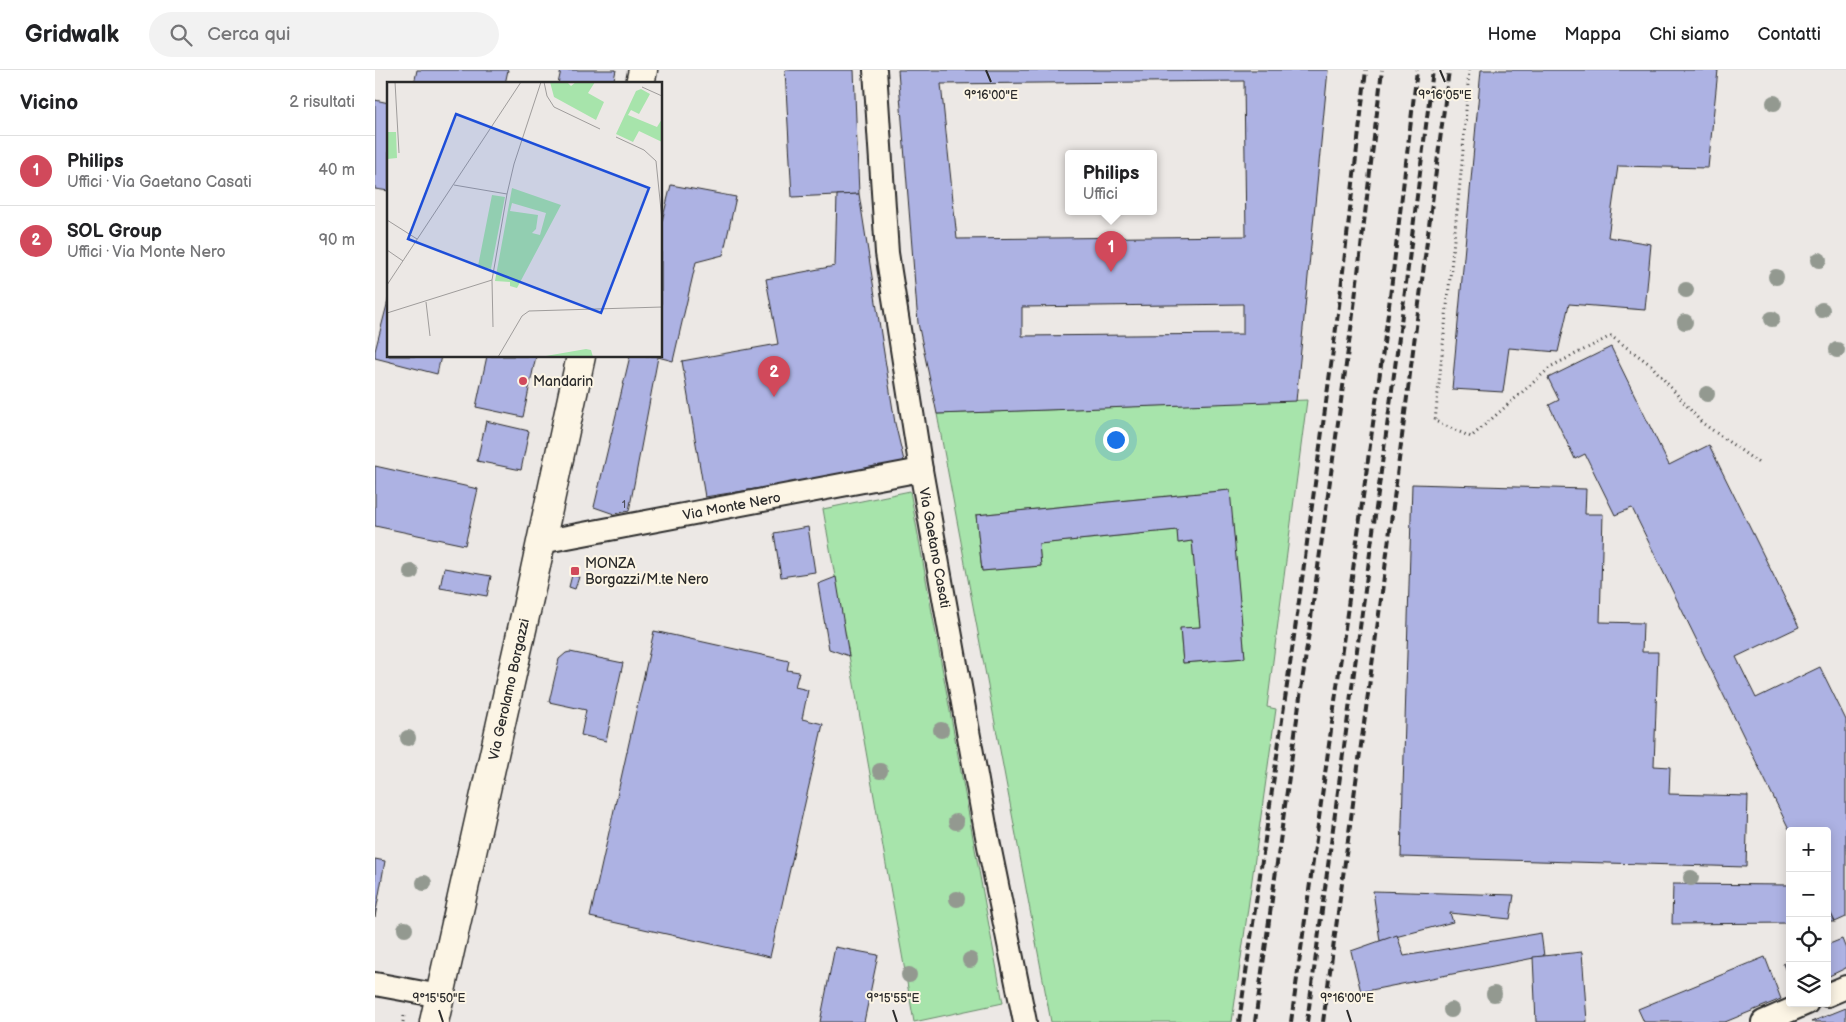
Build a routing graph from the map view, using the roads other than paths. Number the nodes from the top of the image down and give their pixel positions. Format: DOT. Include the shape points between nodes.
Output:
graph roads {
  1 [pos="875,70"];
  2 [pos="581,358"];
  3 [pos="921,470"];
  4 [pos="541,542"];
  5 [pos="375,984"];
  6 [pos="1846,987"];
  7 [pos="1831,993"];
  8 [pos="1798,1007"];
  9 [pos="437,1009"];
  10 [pos="1025,1022"];
  11 [pos="1763,1022"];
  1 -- 3 [label="street, Via Gaetano Casati" via="887,253"];
  2 -- 4 [label="main road, Via Gerolamo Borgazzi"];
  3 -- 4 [label="street, Via Monte Nero"];
  3 -- 10 [label="street, Via Gaetano Casati" via="986,831"];
  4 -- 9 [label="main road, Via Gerolamo Borgazzi"];
  5 -- 9 [label="street"];
  6 -- 7 [label="street"];
  8 -- 11 [label="street"];
}
